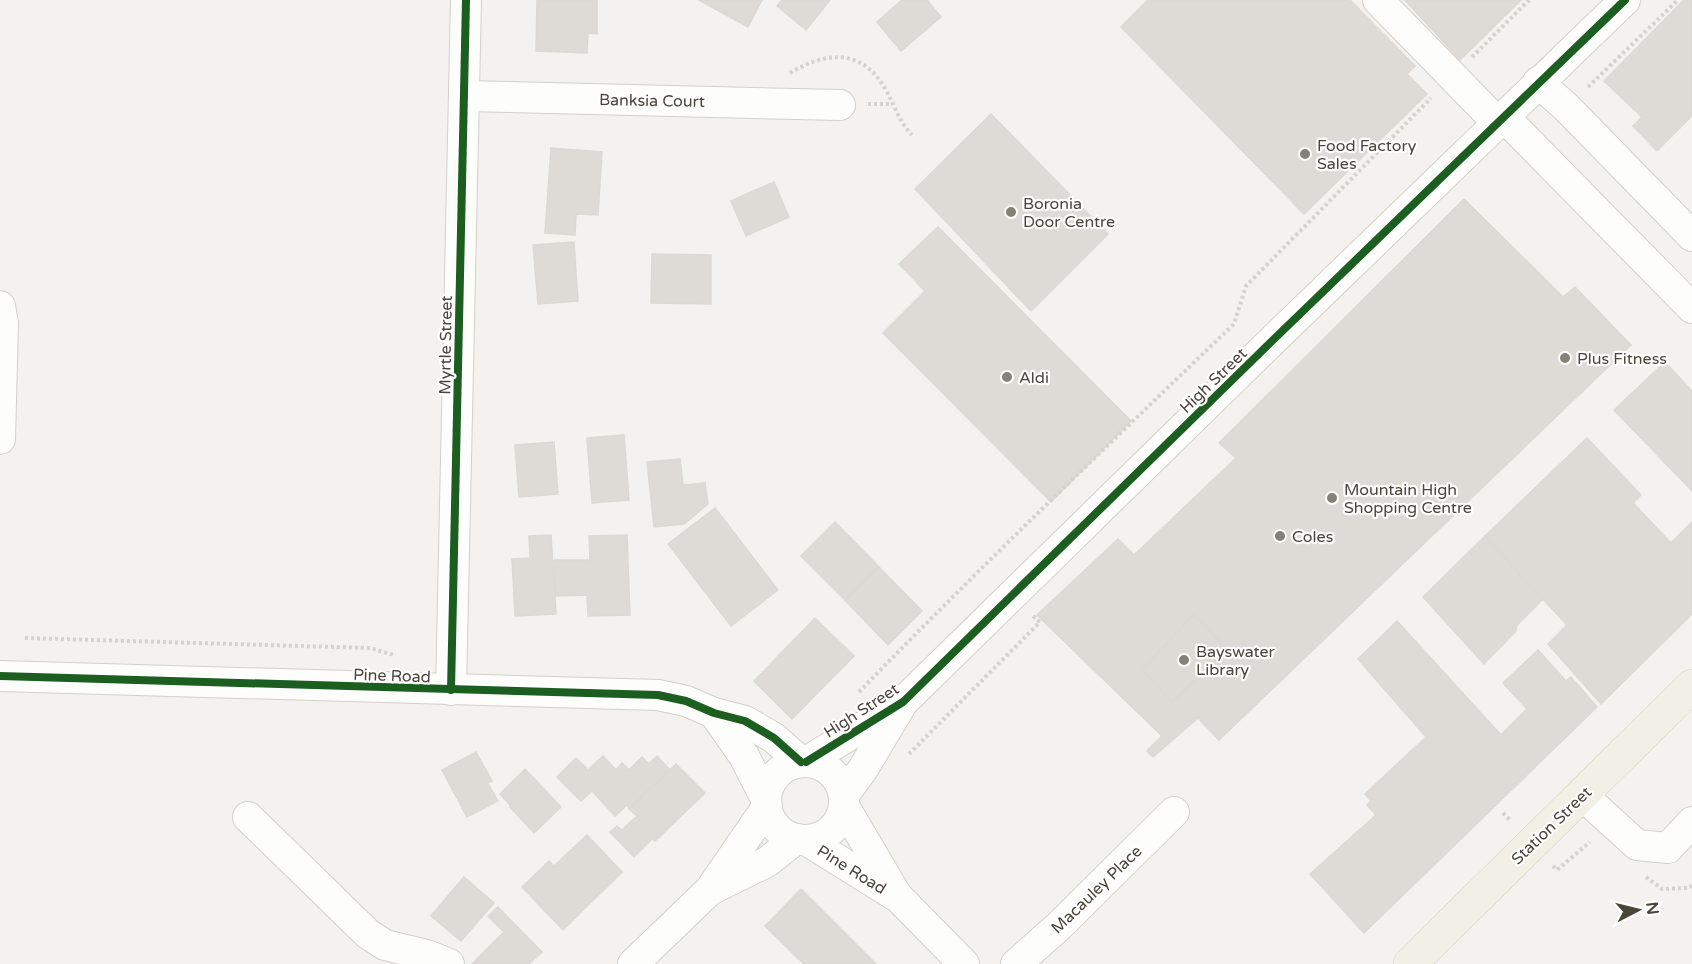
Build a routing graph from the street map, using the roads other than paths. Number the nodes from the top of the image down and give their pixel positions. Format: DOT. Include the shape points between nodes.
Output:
graph roads {
  1 [pos="466,0"];
  2 [pos="1378,0"];
  3 [pos="1625,0"];
  4 [pos="1538,82"];
  5 [pos="464,96"];
  6 [pos="840,105"];
  7 [pos="1500,119"];
  8 [pos="1692,236"];
  9 [pos="0,306"];
  10 [pos="1692,308"];
  11 [pos="0,439"];
  12 [pos="0,676"];
  13 [pos="1692,686"];
  14 [pos="451,690"];
  15 [pos="903,702"];
  16 [pos="714,713"];
  17 [pos="804,762"];
  18 [pos="1582,795"];
  19 [pos="844,800"];
  20 [pos="766,803"];
  21 [pos="1174,812"];
  22 [pos="248,817"];
  23 [pos="1692,822"];
  24 [pos="801,839"];
  25 [pos="710,890"];
  26 [pos="898,898"];
  27 [pos="449,964"];
  28 [pos="633,964"];
  29 [pos="964,964"];
  30 [pos="1016,964"];
  31 [pos="1410,964"];
  1 -- 5 [label="street, Myrtle Street"];
  2 -- 7 [label="street" via="1452,77"];
  3 -- 4 [label="street, High Street"];
  4 -- 7 [label="street, High Street"];
  4 -- 8 [label="street"];
  5 -- 6 [label="street, Banksia Court"];
  5 -- 14 [label="street, Myrtle Street"];
  7 -- 10 [label="street"];
  7 -- 15 [label="street, High Street"];
  9 -- 11 [label="street"];
  12 -- 14 [label="street, Pine Road"];
  13 -- 18 [label="main road, Station Street"];
  14 -- 16 [label="street, Pine Road" via="658,695"];
  15 -- 17 [label="street, High Street"];
  15 -- 19 [label="street, High Street"];
  16 -- 17 [label="street, Pine Road" via="745,721"];
  16 -- 20 [label="street" via="744,756"];
  17 -- 19 [label="street" via="824,766 837,778"];
  17 -- 20 [label="street" via="777,774"];
  18 -- 23 [label="street" via="1637,845 1668,848"];
  18 -- 31 [label="main road, Station Street"];
  19 -- 24 [label="street" via="840,819 831,830 819,837"];
  19 -- 26 [label="street, Pine Road"];
  20 -- 24 [label="street" via="772,822 783,832"];
  20 -- 25 [label="street"];
  21 -- 30 [label="street, Macauley Place"];
  22 -- 27 [label="street" via="368,934 385,945 427,954"];
  24 -- 25 [label="street" via="767,862"];
  24 -- 26 [label="street, Pine Road"];
  25 -- 28 [label="street"];
  26 -- 29 [label="street, Pine Road"];
}
